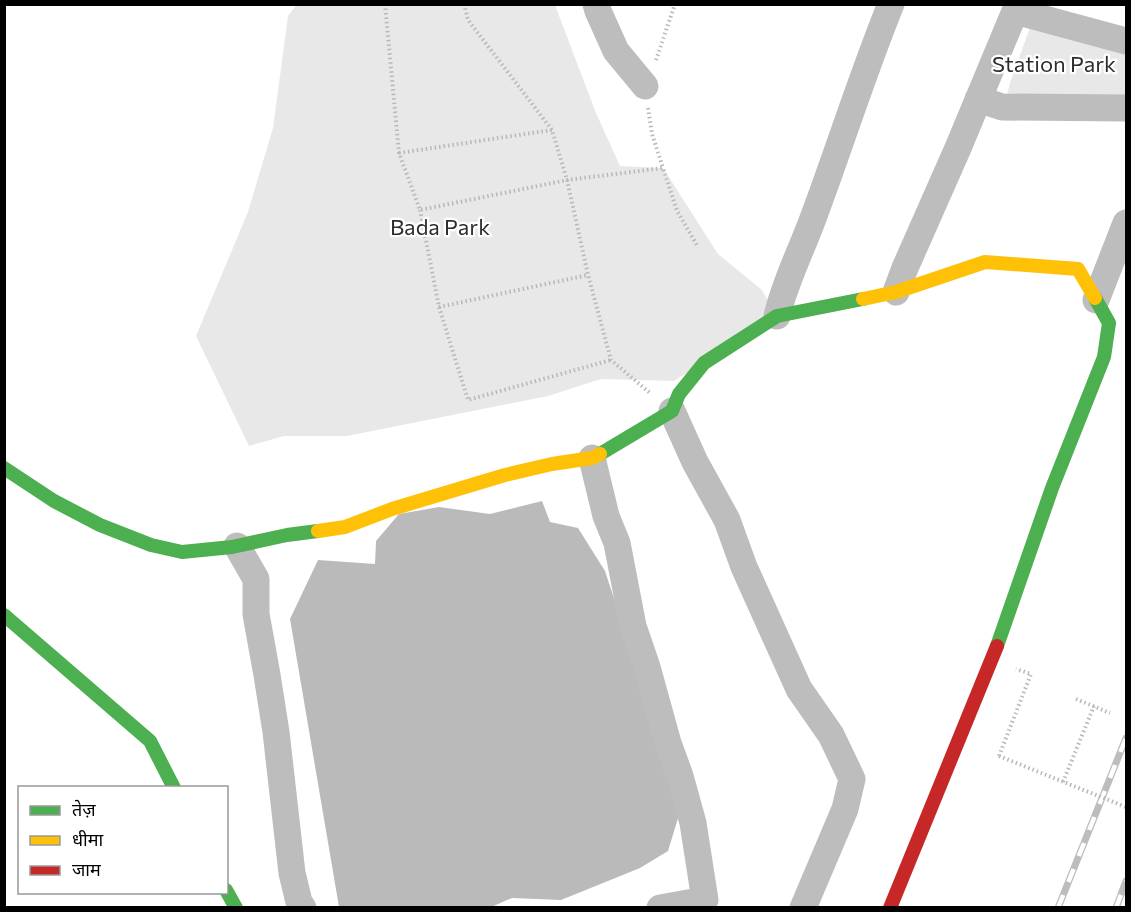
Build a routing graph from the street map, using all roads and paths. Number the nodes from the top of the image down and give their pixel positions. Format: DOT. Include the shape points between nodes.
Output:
graph roads {
  1 [pos="385,4"];
  2 [pos="464,4"];
  3 [pos="596,4"];
  4 [pos="891,4"];
  5 [pos="1017,8"];
  6 [pos="1126,41"];
  7 [pos="645,86"];
  8 [pos="978,99"];
  9 [pos="1126,108"];
  10 [pos="552,130"];
  11 [pos="399,153"];
  12 [pos="567,180"];
  13 [pos="420,210"];
  14 [pos="1126,223"];
  15 [pos="698,247"];
  16 [pos="588,275"];
  17 [pos="896,292"];
  18 [pos="1096,300"];
  19 [pos="439,307"];
  20 [pos="777,316"];
  21 [pos="611,360"];
  22 [pos="672,411"];
  23 [pos="592,458"];
  24 [pos="4,468"];
  25 [pos="237,546"];
  26 [pos="4,615"];
  27 [pos="1022,698"];
  28 [pos="1076,699"];
  29 [pos="1094,706"];
  30 [pos="1110,713"];
  31 [pos="1063,782"];
  32 [pos="173,786"];
  33 [pos="1126,807"];
  34 [pos="228,894"];
  35 [pos="236,908"];
  36 [pos="303,908"];
  37 [pos="660,908"];
  38 [pos="802,908"];
  39 [pos="890,908"];
  1 -- 11 [label="path"];
  2 -- 10 [label="path" via="468,20"];
  3 -- 7 [label="street" via="616,51"];
  4 -- 20 [label="street"];
  5 -- 6 [label="street"];
  5 -- 8 [label="street"];
  8 -- 9 [label="street" via="1002,106"];
  8 -- 17 [label="street"];
  10 -- 11 [label="path"];
  10 -- 12 [label="path"];
  11 -- 13 [label="path"];
  12 -- 13 [label="path"];
  12 -- 15 [label="path" via="663,168 676,211"];
  12 -- 16 [label="path"];
  13 -- 19 [label="path"];
  14 -- 18 [label="street"];
  16 -- 19 [label="path"];
  16 -- 21 [label="path"];
  17 -- 18 [label="street" via="985,262 1078,268"];
  17 -- 20 [label="street"];
  18 -- 39 [label="street" via="1109,323 1104,357 1052,488 992,661"];
  19 -- 21 [label="path" via="468,400"];
  20 -- 22 [label="street" via="704,363 679,394"];
  21 -- 22 [label="path"];
  22 -- 23 [label="street"];
  22 -- 38 [label="street" via="727,520 744,567 800,689 831,735 852,779 845,809"];
  23 -- 25 [label="street" via="505,475 345,527"];
  23 -- 37 [label="street" via="617,543 633,626 693,823 704,890 705,900"];
  24 -- 25 [label="street" via="54,501 151,545 182,552"];
  25 -- 36 [label="street" via="255,579 256,614 276,732 292,873"];
  26 -- 32 [label="street" via="150,741"];
  27 -- 31 [label="path, bridge" via="999,756"];
  28 -- 29 [label="path"];
  29 -- 30 [label="path"];
  29 -- 31 [label="path"];
  31 -- 33 [label="path, bridge"];
  34 -- 35 [label="street"];
}
